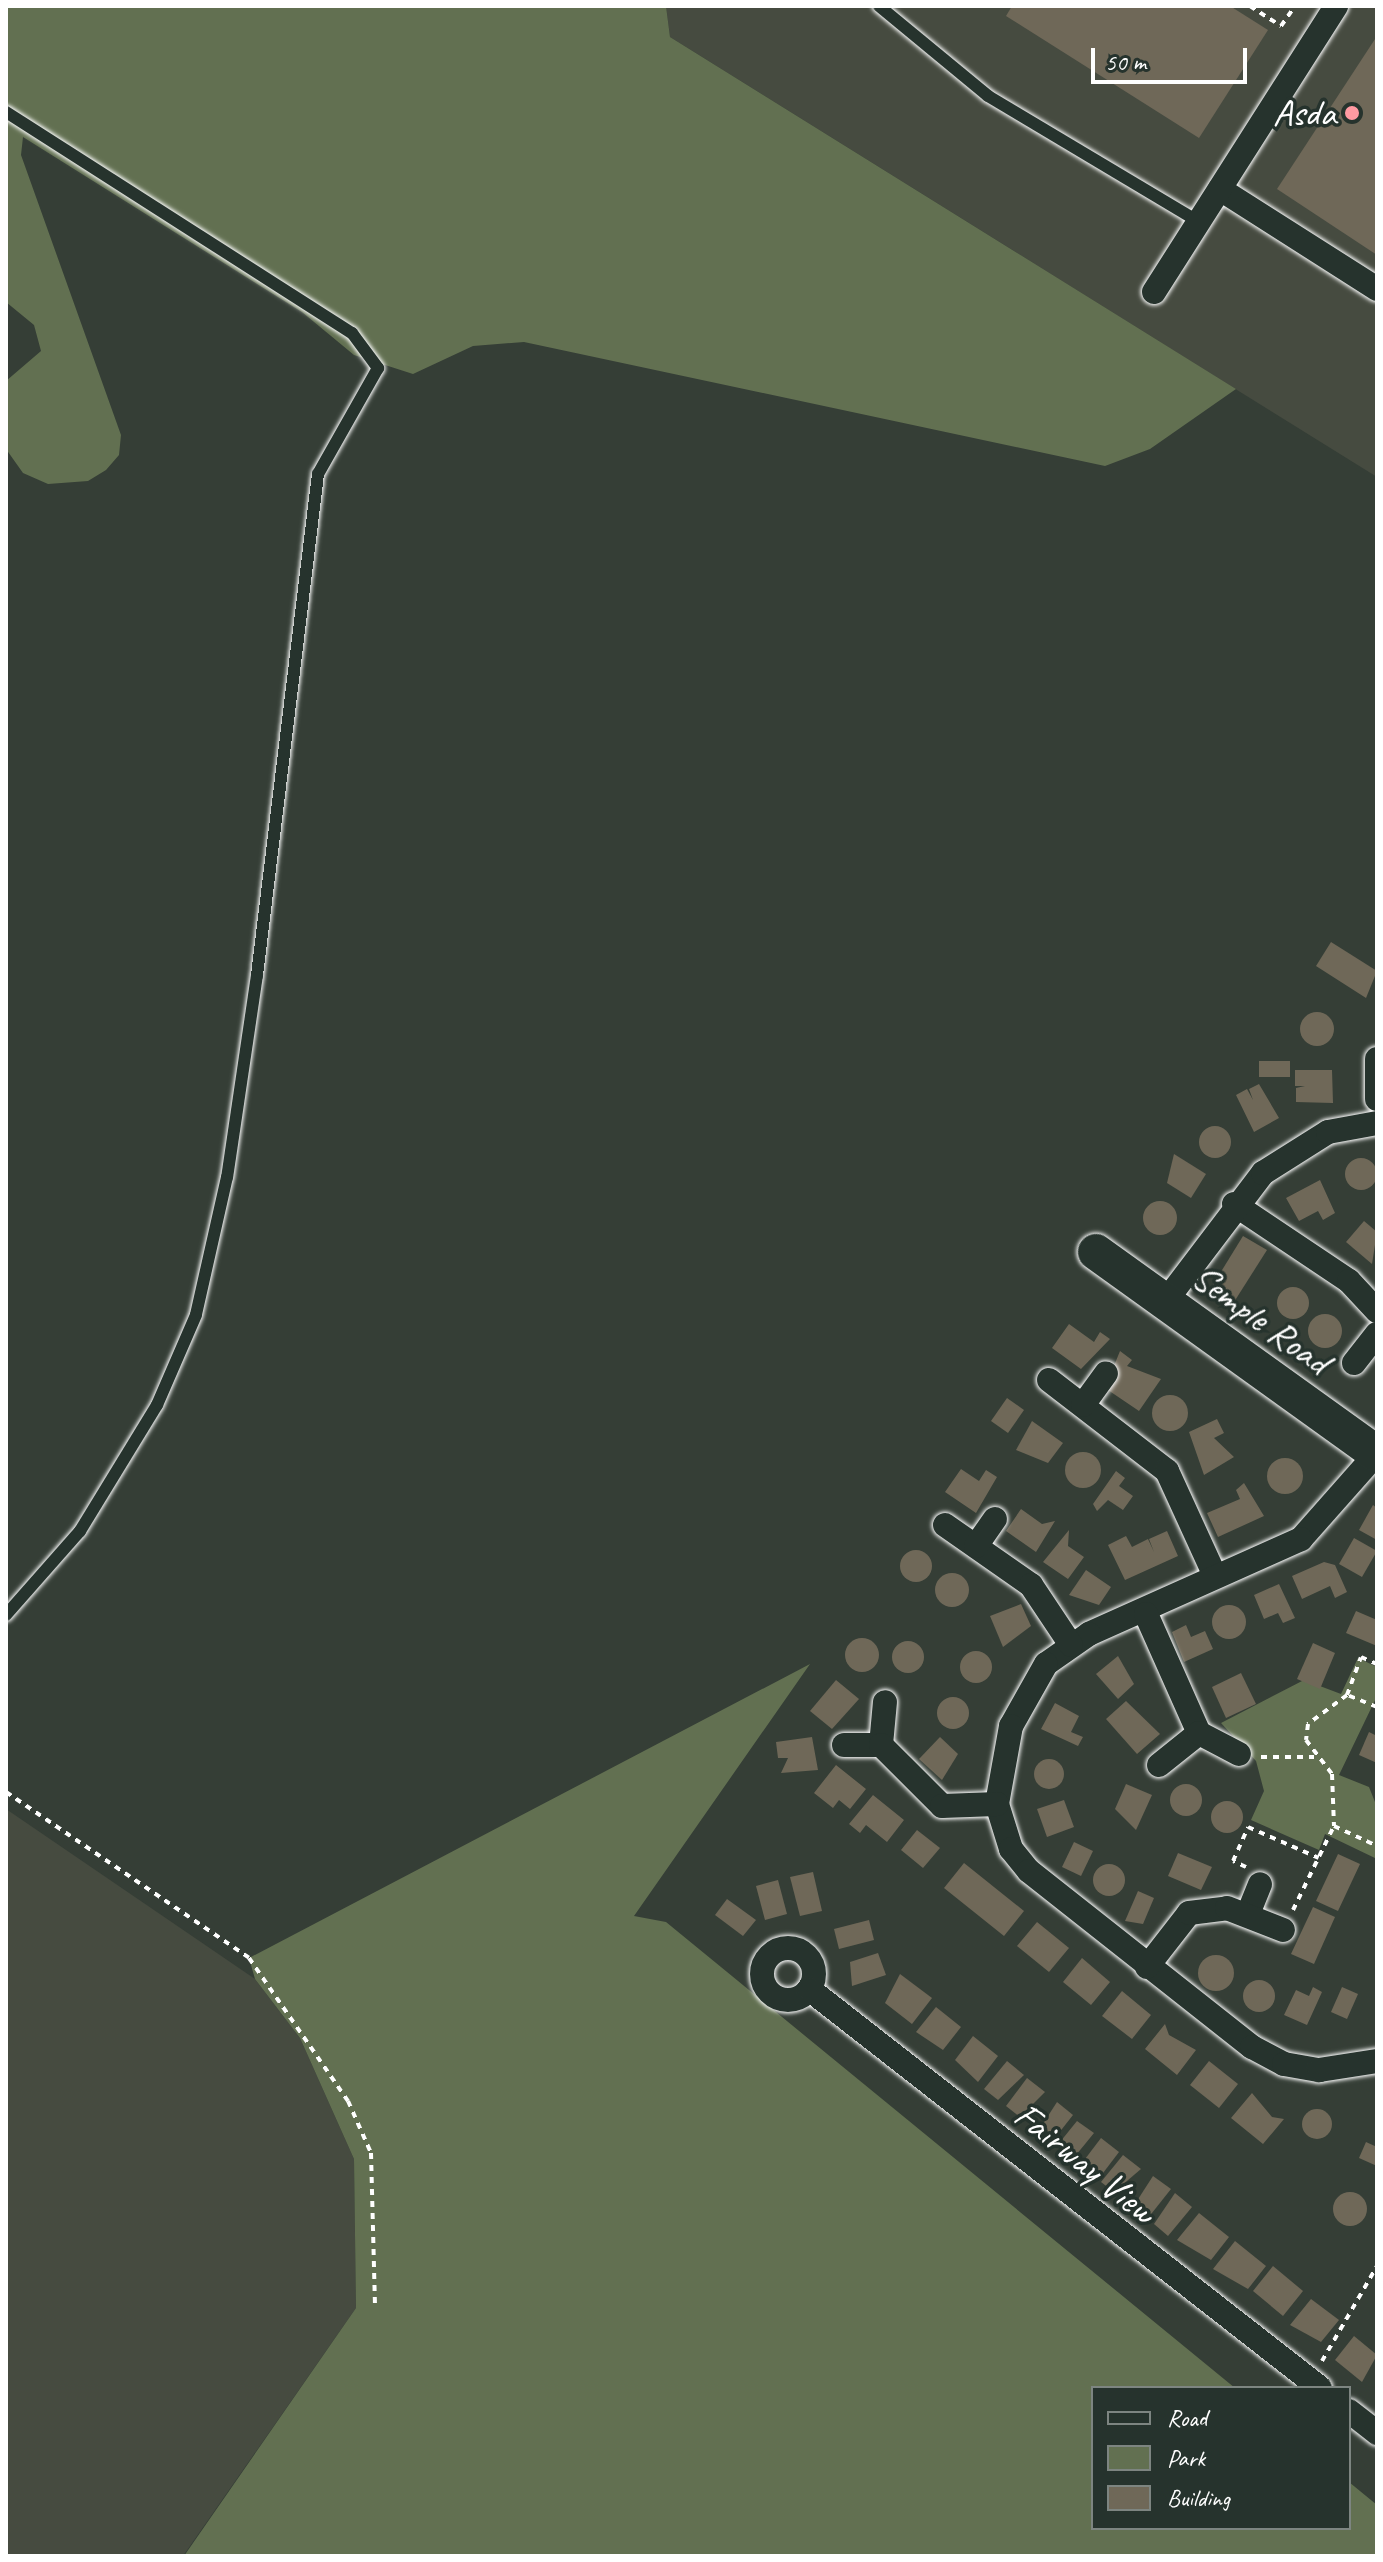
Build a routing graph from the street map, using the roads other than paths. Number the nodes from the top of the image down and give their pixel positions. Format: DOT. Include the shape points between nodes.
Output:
graph roads {
  1 [pos="879,6"];
  2 [pos="1336,6"];
  3 [pos="6,112"];
  4 [pos="1220,189"];
  5 [pos="1199,222"];
  6 [pos="1377,289"];
  7 [pos="1154,292"];
  8 [pos="1377,1059"];
  9 [pos="1377,1099"];
  10 [pos="1377,1123"];
  11 [pos="1234,1204"];
  12 [pos="1096,1252"];
  13 [pos="1165,1302"];
  14 [pos="1377,1311"];
  15 [pos="1377,1334"];
  16 [pos="1354,1363"];
  17 [pos="1106,1373"];
  18 [pos="1049,1380"];
  19 [pos="1083,1405"];
  20 [pos="1377,1454"];
  21 [pos="995,1519"];
  22 [pos="945,1525"];
  23 [pos="976,1546"];
  24 [pos="1215,1576"];
  25 [pos="1146,1614"];
  26 [pos="6,1615"];
  27 [pos="1071,1645"];
  28 [pos="885,1702"];
  29 [pos="1199,1733"];
  30 [pos="844,1745"];
  31 [pos="881,1745"];
  32 [pos="1239,1754"];
  33 [pos="1159,1765"];
  34 [pos="997,1804"];
  35 [pos="1260,1884"];
  36 [pos="1248,1914"];
  37 [pos="1283,1930"];
  38 [pos="1147,1967"];
  39 [pos="809,1989"];
  40 [pos="1377,2061"];
  41 [pos="1314,2383"];
  42 [pos="1351,2413"];
  43 [pos="1377,2433"];
  1 -- 5 [label="lane" via="988,96"];
  2 -- 4 [label="street"];
  3 -- 26 [label="lane" via="352,333 378,368 318,474 257,975 227,1177 196,1315 157,1405 80,1531"];
  4 -- 5 [label="street"];
  4 -- 6 [label="street"];
  5 -- 7 [label="street"];
  8 -- 9 [label="street"];
  10 -- 11 [label="street" via="1328,1132 1292,1151"];
  11 -- 13 [label="street"];
  11 -- 14 [label="street" via="1349,1281"];
  12 -- 13 [label="street, Semple Road"];
  13 -- 20 [label="street, Semple Road"];
  15 -- 16 [label="street"];
  17 -- 19 [label="street"];
  18 -- 19 [label="street"];
  19 -- 24 [label="street" via="1167,1471"];
  20 -- 24 [label="street" via="1301,1539"];
  21 -- 23 [label="street"];
  22 -- 23 [label="street"];
  23 -- 27 [label="street" via="1031,1585"];
  24 -- 25 [label="street"];
  25 -- 27 [label="street"];
  25 -- 29 [label="street"];
  27 -- 34 [label="street" via="1039,1670 1021,1701"];
  28 -- 31 [label="street"];
  29 -- 32 [label="street"];
  29 -- 33 [label="street"];
  30 -- 31 [label="street"];
  31 -- 34 [label="street" via="942,1806"];
  34 -- 38 [label="street" via="1011,1849 1029,1871"];
  35 -- 36 [label="street"];
  36 -- 37 [label="street"];
  36 -- 38 [label="street" via="1227,1908 1189,1913"];
  38 -- 40 [label="street" via="1284,2064 1345,2071"];
  39 -- 41 [label="street, Fairway View"];
  42 -- 43 [label="street"];
}
